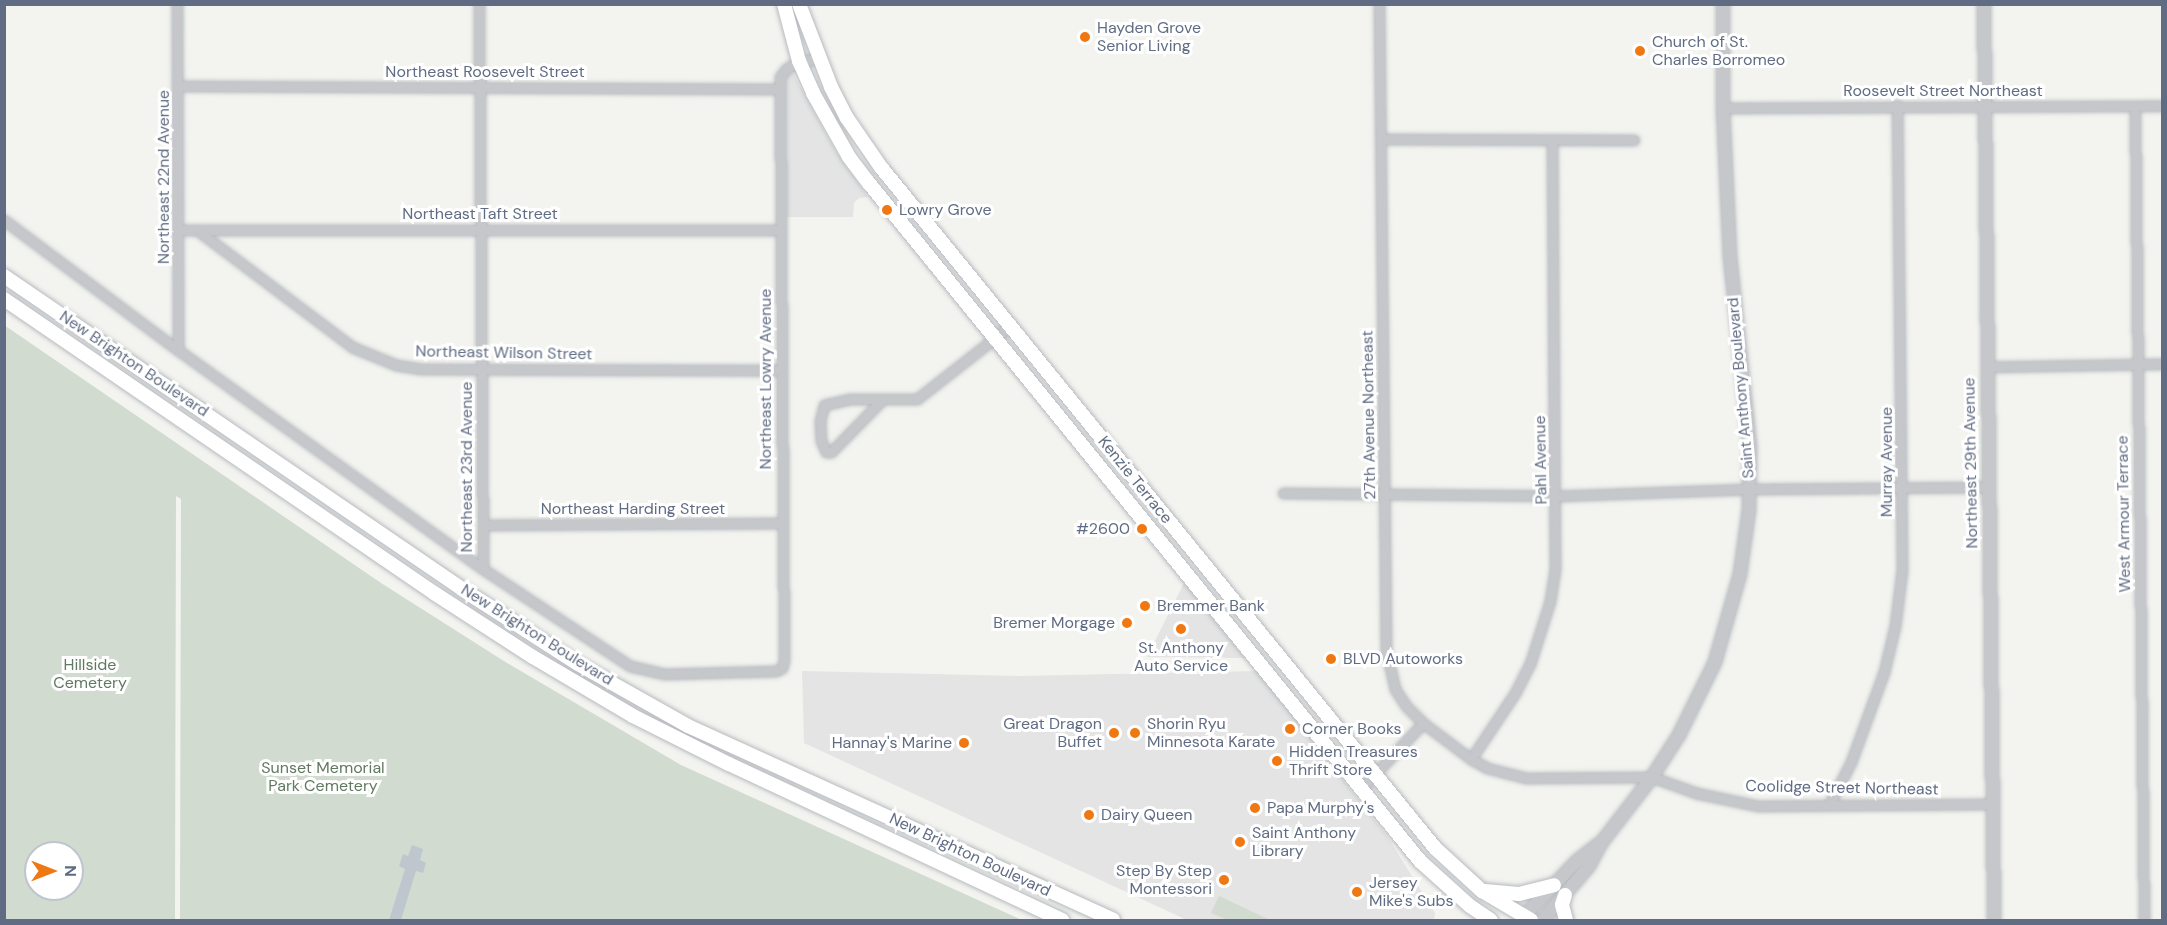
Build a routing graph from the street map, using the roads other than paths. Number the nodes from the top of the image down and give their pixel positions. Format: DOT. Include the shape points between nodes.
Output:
graph roads {
  1 [pos="177,4"];
  2 [pos="479,4"];
  3 [pos="784,4"];
  4 [pos="799,4"];
  5 [pos="1379,4"];
  6 [pos="1723,4"];
  7 [pos="1984,4"];
  8 [pos="819,59"];
  9 [pos="800,61"];
  10 [pos="178,86"];
  11 [pos="479,87"];
  12 [pos="780,89"];
  13 [pos="1898,105"];
  14 [pos="1986,105"];
  15 [pos="2135,106"];
  16 [pos="2163,106"];
  17 [pos="1723,108"];
  18 [pos="1381,140"];
  19 [pos="1552,140"];
  20 [pos="1634,140"];
  21 [pos="4,220"];
  22 [pos="480,228"];
  23 [pos="180,230"];
  24 [pos="197,230"];
  25 [pos="781,230"];
  26 [pos="4,276"];
  27 [pos="4,299"];
  28 [pos="1010,326"];
  29 [pos="994,338"];
  30 [pos="178,350"];
  31 [pos="2163,363"];
  32 [pos="2137,364"];
  33 [pos="1986,367"];
  34 [pos="482,369"];
  35 [pos="781,370"];
  36 [pos="882,400"];
  37 [pos="1989,487"];
  38 [pos="1903,488"];
  39 [pos="1750,489"];
  40 [pos="1282,493"];
  41 [pos="1386,493"];
  42 [pos="1556,496"];
  43 [pos="782,523"];
  44 [pos="484,525"];
  45 [pos="483,569"];
  46 [pos="647,672"];
  47 [pos="1423,723"];
  48 [pos="1472,759"];
  49 [pos="1374,774"];
  50 [pos="1652,777"];
  51 [pos="1362,789"];
  52 [pos="1992,804"];
  53 [pos="1829,805"];
  54 [pos="1602,842"];
  55 [pos="1554,885"];
  56 [pos="1482,891"];
  57 [pos="1565,895"];
  58 [pos="1526,920"];
  59 [pos="1062,921"];
  60 [pos="1113,921"];
  61 [pos="1491,921"];
  62 [pos="1543,921"];
  63 [pos="1566,921"];
  64 [pos="1994,921"];
  65 [pos="2144,921"];
  1 -- 10 [label="street, Northeast 22nd Avenue"];
  2 -- 11 [label="street, Northeast 23rd Avenue"];
  3 -- 9 [label="main road, Kenzie Terrace"];
  4 -- 8 [label="main road, Kenzie Terrace"];
  5 -- 18 [label="street, 27th Avenue Northeast"];
  6 -- 17 [label="street, Saint Anthony Boulevard"];
  7 -- 14 [label="street, Northeast 29th Avenue"];
  8 -- 9 [label="street"];
  8 -- 28 [label="main road, Kenzie Terrace" via="865,146"];
  9 -- 12 [label="street" via="780,77"];
  9 -- 29 [label="main road, Kenzie Terrace" via="849,157"];
  10 -- 11 [label="street, Northeast Roosevelt Street"];
  10 -- 23 [label="street, Northeast 22nd Avenue"];
  11 -- 12 [label="street, Northeast Roosevelt Street"];
  11 -- 22 [label="street, Northeast 23rd Avenue"];
  12 -- 25 [label="street, Northeast Lowry Avenue"];
  13 -- 14 [label="street, Roosevelt Street Northeast"];
  13 -- 17 [label="street, Roosevelt Street Northeast"];
  13 -- 38 [label="street, Murray Avenue"];
  14 -- 15 [label="street, Roosevelt Street Northeast"];
  14 -- 33 [label="street, Northeast 29th Avenue"];
  15 -- 16 [label="street, Roosevelt Street Northeast"];
  15 -- 32 [label="street, West Armour Terrace"];
  17 -- 39 [label="street, Saint Anthony Boulevard" via="1730,256 1750,447"];
  18 -- 19 [label="street"];
  18 -- 41 [label="street, 27th Avenue Northeast"];
  19 -- 20 [label="street"];
  19 -- 42 [label="street, Pahl Avenue"];
  21 -- 30 [label="street, New Brighton Boulevard"];
  22 -- 24 [label="street, Northeast Taft Street"];
  22 -- 25 [label="street, Northeast Taft Street"];
  22 -- 34 [label="street, Northeast 23rd Avenue"];
  23 -- 24 [label="street, Northeast Taft Street"];
  23 -- 30 [label="street, Northeast 22nd Avenue"];
  24 -- 34 [label="street, Northeast Wilson Street" via="352,347 374,358 420,369"];
  25 -- 35 [label="street, Northeast Lowry Avenue"];
  26 -- 60 [label="main road, New Brighton Boulevard" via="471,595 579,664 688,726"];
  27 -- 59 [label="main road, New Brighton Boulevard" via="434,593 573,681 729,764"];
  28 -- 29 [label="street"];
  28 -- 49 [label="main road, Kenzie Terrace"];
  29 -- 36 [label="street" via="927,394 917,399"];
  29 -- 51 [label="main road, Kenzie Terrace"];
  30 -- 45 [label="street, New Brighton Boulevard"];
  31 -- 32 [label="street"];
  32 -- 33 [label="street"];
  32 -- 65 [label="street, West Armour Terrace"];
  33 -- 37 [label="street, Northeast 29th Avenue"];
  34 -- 35 [label="street, Northeast Wilson Street"];
  34 -- 44 [label="street, Northeast 23rd Avenue"];
  35 -- 43 [label="street, Northeast Lowry Avenue"];
  36 -- 36 [label="street" via="831,452 826,452 820,421 824,405 849,399"];
  37 -- 38 [label="street"];
  37 -- 52 [label="street, Northeast 29th Avenue"];
  38 -- 39 [label="street"];
  38 -- 53 [label="street, Murray Avenue" via="1902,570 1895,626 1868,718"];
  39 -- 42 [label="street"];
  39 -- 50 [label="street, Saint Anthony Boulevard" via="1740,574 1725,632 1696,704"];
  40 -- 41 [label="street"];
  41 -- 42 [label="street"];
  41 -- 47 [label="street, 27th Avenue Northeast" via="1389,670 1395,689"];
  42 -- 48 [label="street, Pahl Avenue" via="1555,568 1542,632 1515,693"];
  43 -- 44 [label="street, Northeast Harding Street"];
  43 -- 46 [label="street, Northeast Lowry Avenue" via="782,668"];
  44 -- 45 [label="street, Northeast 23rd Avenue"];
  45 -- 46 [label="street, New Brighton Boulevard" via="630,666"];
  47 -- 48 [label="street, Coolidge Street Northeast"];
  47 -- 49 [label="street"];
  48 -- 50 [label="street, Coolidge Street Northeast" via="1487,768 1526,778"];
  49 -- 51 [label="street"];
  49 -- 56 [label="main road, Kenzie Terrace" via="1435,848"];
  50 -- 53 [label="street, Coolidge Street Northeast" via="1696,793 1749,804"];
  50 -- 54 [label="street, Saint Anthony Boulevard"];
  51 -- 61 [label="main road, Kenzie Terrace" via="1420,861"];
  52 -- 53 [label="street, Coolidge Street Northeast"];
  52 -- 64 [label="street, Northeast 29th Avenue"];
  54 -- 55 [label="street, Saint Anthony Boulevard"];
  54 -- 57 [label="street, Saint Anthony Boulevard" via="1589,866"];
  55 -- 56 [label="main road" via="1519,894"];
  55 -- 58 [label="street, Saint Anthony Boulevard"];
  56 -- 58 [label="main road, Kenzie Terrace"];
  57 -- 62 [label="street, Saint Anthony Boulevard"];
  57 -- 63 [label="main road" via="1562,905"];
}
